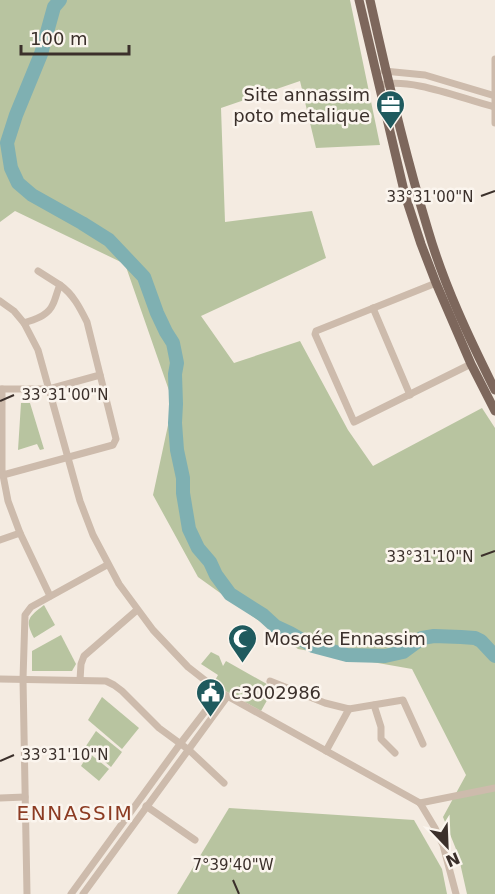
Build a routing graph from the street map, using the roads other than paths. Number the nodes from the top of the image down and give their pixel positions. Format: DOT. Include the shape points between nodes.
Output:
graph roads {
  1 [pos="359,0"];
  2 [pos="370,0"];
  3 [pos="495,59"];
  4 [pos="381,71"];
  5 [pos="384,84"];
  6 [pos="495,96"];
  7 [pos="495,107"];
  8 [pos="495,123"];
  9 [pos="38,271"];
  10 [pos="436,284"];
  11 [pos="60,285"];
  12 [pos="0,301"];
  13 [pos="373,308"];
  14 [pos="24,323"];
  15 [pos="471,364"];
  16 [pos="100,375"];
  17 [pos="1,389"];
  18 [pos="49,389"];
  19 [pos="495,390"];
  20 [pos="410,395"];
  21 [pos="495,411"];
  22 [pos="68,456"];
  23 [pos="3,474"];
  24 [pos="20,533"];
  25 [pos="0,540"];
  26 [pos="107,565"];
  27 [pos="50,596"];
  28 [pos="137,610"];
  29 [pos="0,679"];
  30 [pos="24,679"];
  31 [pos="80,680"];
  32 [pos="270,681"];
  33 [pos="220,692"];
  34 [pos="227,697"];
  35 [pos="374,705"];
  36 [pos="349,709"];
  37 [pos="180,744"];
  38 [pos="423,744"];
  39 [pos="189,750"];
  40 [pos="326,752"];
  41 [pos="395,753"];
  42 [pos="224,783"];
  43 [pos="495,788"];
  44 [pos="25,797"];
  45 [pos="0,798"];
  46 [pos="420,803"];
  47 [pos="146,806"];
  48 [pos="195,840"];
  49 [pos="27,894"];
  50 [pos="71,894"];
  51 [pos="83,894"];
  52 [pos="456,894"];
  1 -- 4 [label="main road"];
  2 -- 4 [label="main road"];
  3 -- 6 [label="street"];
  4 -- 5 [label="main road"];
  4 -- 6 [label="street" via="425,75"];
  5 -- 7 [label="street" via="426,88"];
  5 -- 10 [label="main road" via="405,195"];
  5 -- 19 [label="main road" via="430,238"];
  6 -- 7 [label="street"];
  7 -- 8 [label="street"];
  9 -- 11 [label="street"];
  10 -- 13 [label="street"];
  10 -- 15 [label="main road"];
  11 -- 14 [label="street" via="49,311"];
  11 -- 16 [label="street" via="80,307 87,322"];
  12 -- 14 [label="street"];
  13 -- 20 [label="street"];
  13 -- 20 [label="street" via="315,334 354,422"];
  14 -- 18 [label="street" via="38,350"];
  15 -- 20 [label="street"];
  15 -- 21 [label="main road"];
  16 -- 18 [label="street"];
  16 -- 22 [label="street" via="116,440 113,445"];
  17 -- 18 [label="street"];
  17 -- 23 [label="street"];
  18 -- 22 [label="street"];
  22 -- 23 [label="street"];
  22 -- 26 [label="street" via="86,517"];
  23 -- 24 [label="street"];
  24 -- 25 [label="street"];
  24 -- 27 [label="street"];
  26 -- 27 [label="street"];
  26 -- 28 [label="street"];
  27 -- 30 [label="street" via="25,615"];
  28 -- 31 [label="street" via="84,656"];
  28 -- 33 [label="street" via="188,667"];
  29 -- 30 [label="street"];
  30 -- 31 [label="street"];
  30 -- 44 [label="street"];
  31 -- 37 [label="street" via="114,685"];
  32 -- 36 [label="street"];
  33 -- 34 [label="street"];
  33 -- 37 [label="street"];
  34 -- 39 [label="street"];
  34 -- 40 [label="street"];
  35 -- 36 [label="street"];
  35 -- 38 [label="street" via="403,700"];
  35 -- 41 [label="street" via="381,740"];
  36 -- 40 [label="street"];
  37 -- 39 [label="street"];
  37 -- 50 [label="street"];
  39 -- 42 [label="street"];
  39 -- 47 [label="street"];
  40 -- 46 [label="street"];
  43 -- 46 [label="street"];
  44 -- 45 [label="street"];
  44 -- 49 [label="street"];
  46 -- 52 [label="street" via="443,845"];
  47 -- 48 [label="street"];
  47 -- 51 [label="street"];
}
